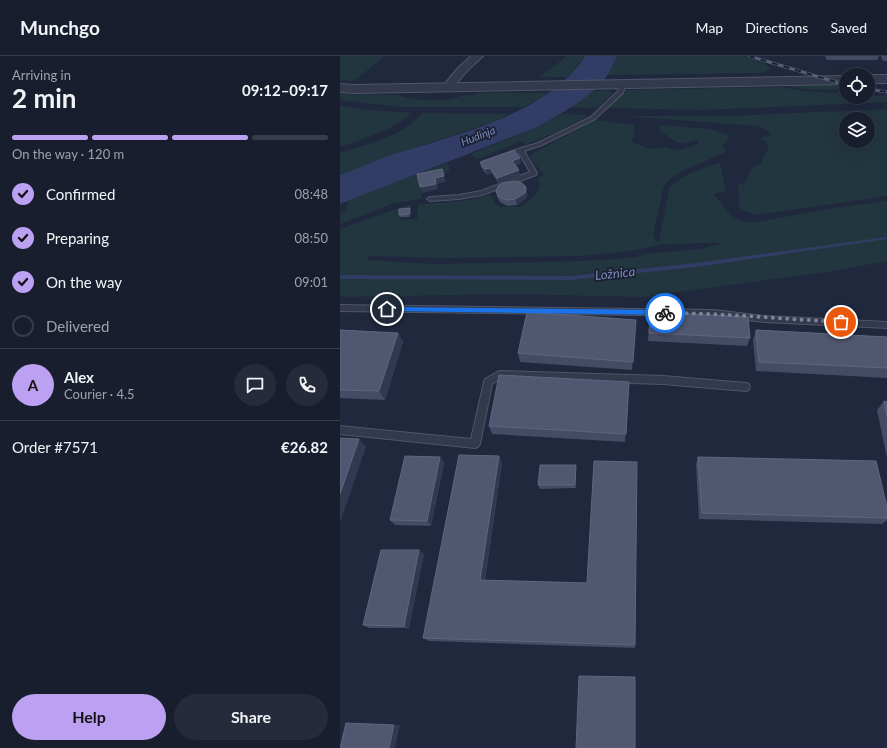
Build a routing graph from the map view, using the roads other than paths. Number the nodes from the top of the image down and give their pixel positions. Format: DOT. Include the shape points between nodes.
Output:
graph roads {
  1 [pos="477,56"];
  2 [pos="875,79"];
  3 [pos="887,79"];
  4 [pos="839,80"];
  5 [pos="620,83"];
  6 [pos="448,87"];
  7 [pos="340,88"];
  8 [pos="520,150"];
  9 [pos="499,158"];
  10 [pos="430,199"];
  11 [pos="340,308"];
  12 [pos="887,325"];
  13 [pos="746,387"];
  14 [pos="340,430"];
  1 -- 6 [label="street"];
  2 -- 3 [label="street"];
  4 -- 5 [label="street"];
  5 -- 6 [label="street"];
  5 -- 8 [label="lane" via="621,92 593,118 540,144"];
  6 -- 7 [label="street"];
  8 -- 9 [label="lane"];
  8 -- 10 [label="lane" via="534,173 482,193"];
  11 -- 12 [label="lane" via="714,313 765,319"];
  13 -- 14 [label="lane" via="663,380 499,375 488,382 475,444"];
}
